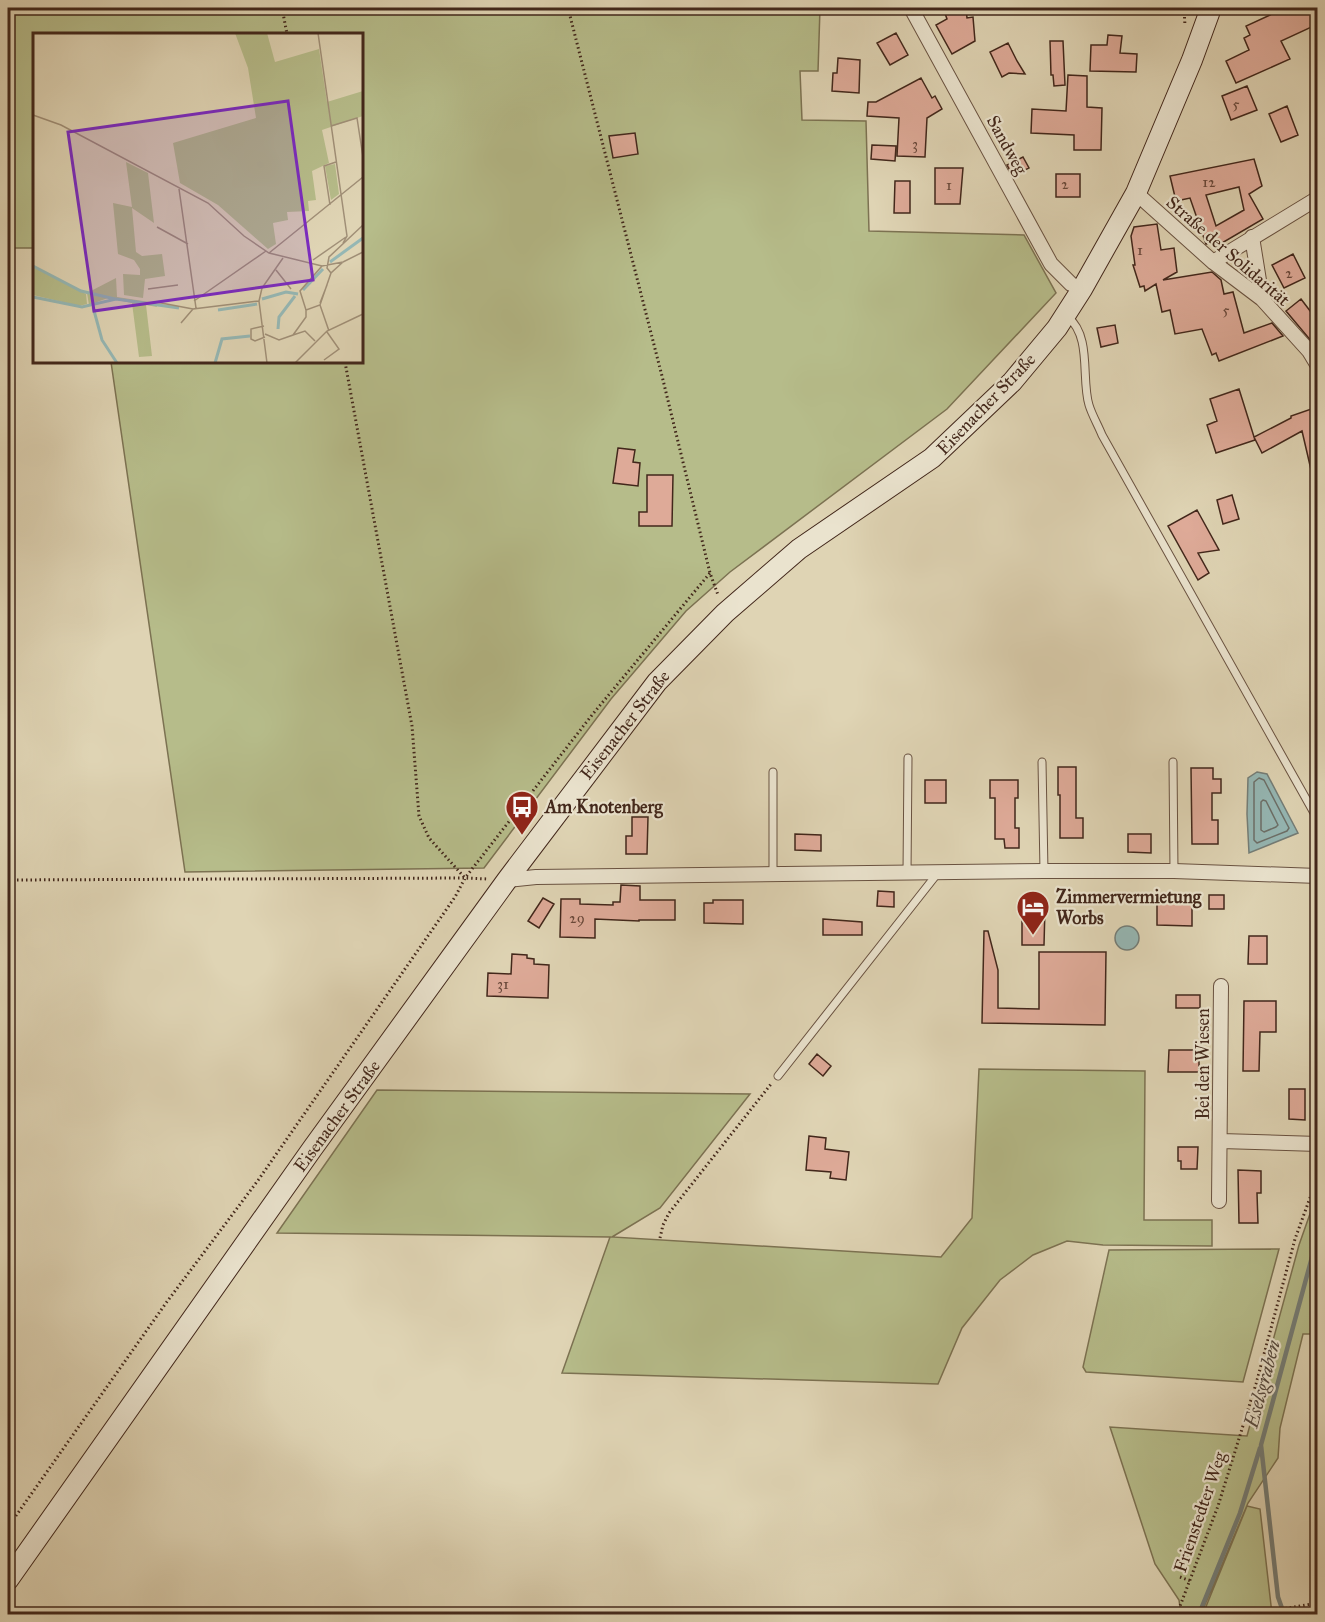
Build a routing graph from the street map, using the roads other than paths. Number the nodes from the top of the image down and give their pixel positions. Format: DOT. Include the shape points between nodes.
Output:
graph roads {
  1 [pos="911,8"];
  2 [pos="1211,8"];
  3 [pos="1136,193"];
  4 [pos="1317,198"];
  5 [pos="1252,237"];
  6 [pos="1213,262"];
  7 [pos="1082,289"];
  8 [pos="1262,299"];
  9 [pos="1065,315"];
  10 [pos="1317,366"];
  11 [pos="908,758"];
  12 [pos="1042,762"];
  13 [pos="1173,762"];
  14 [pos="773,772"];
  15 [pos="1317,820"];
  16 [pos="1044,871"];
  17 [pos="938,872"];
  18 [pos="1174,872"];
  19 [pos="773,873"];
  20 [pos="907,873"];
  21 [pos="1317,876"];
  22 [pos="507,880"];
  23 [pos="1221,987"];
  24 [pos="778,1076"];
  25 [pos="1221,1141"];
  26 [pos="1317,1144"];
  27 [pos="1220,1201"];
  28 [pos="8,1580"];
  1 -- 7 [label="street, Sandweg" via="1052,264 1071,284"];
  2 -- 3 [label="main road, Eisenacher Straße"];
  3 -- 6 [label="street, Straße der Solidarität"];
  3 -- 7 [label="main road, Eisenacher Straße"];
  4 -- 5 [label="street"];
  5 -- 6 [label="street"];
  5 -- 8 [label="street"];
  6 -- 8 [label="street, Straße der Solidarität"];
  7 -- 9 [label="main road, Eisenacher Straße"];
  8 -- 10 [label="street, Straße der Solidarität" via="1309,351"];
  9 -- 15 [label="lane" via="1077,324 1088,403 1102,435"];
  9 -- 22 [label="main road, Eisenacher Straße" via="1012,382 932,458 799,549 725,613 657,682"];
  11 -- 20 [label="lane"];
  12 -- 16 [label="lane"];
  13 -- 18 [label="lane"];
  14 -- 19 [label="lane"];
  16 -- 17 [label="street"];
  16 -- 18 [label="street"];
  17 -- 20 [label="street"];
  17 -- 24 [label="lane"];
  18 -- 21 [label="street"];
  19 -- 20 [label="street"];
  19 -- 22 [label="street"];
  22 -- 28 [label="main road, Eisenacher Straße"];
  23 -- 25 [label="street, Bei den Wiesen"];
  25 -- 26 [label="street, Bei den Wiesen"];
  25 -- 27 [label="street, Bei den Wiesen"];
}
